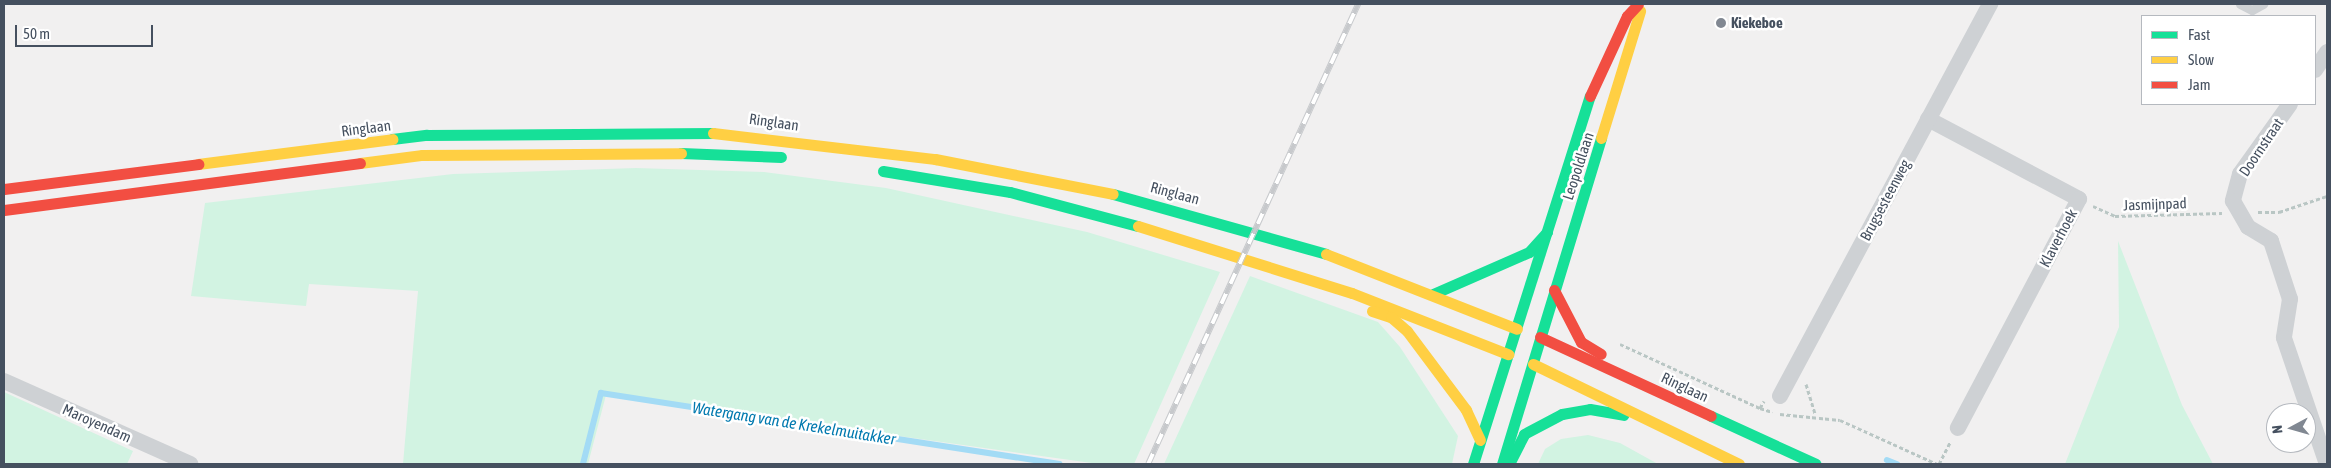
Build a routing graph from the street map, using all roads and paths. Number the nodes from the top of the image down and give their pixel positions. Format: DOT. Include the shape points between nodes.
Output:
graph roads {
  1 [pos="1639,4"];
  2 [pos="1990,4"];
  3 [pos="2240,4"];
  4 [pos="2263,4"];
  5 [pos="2327,52"];
  6 [pos="2316,68"];
  7 [pos="2289,105"];
  8 [pos="1928,119"];
  9 [pos="796,159"];
  10 [pos="874,170"];
  11 [pos="4,189"];
  12 [pos="2327,196"];
  13 [pos="2079,199"];
  14 [pos="4,210"];
  15 [pos="2236,213"];
  16 [pos="1548,230"];
  17 [pos="1554,290"];
  18 [pos="1352,293"];
  19 [pos="1433,294"];
  20 [pos="1517,329"];
  21 [pos="1540,337"];
  22 [pos="1617,343"];
  23 [pos="1508,354"];
  24 [pos="1532,364"];
  25 [pos="1620,373"];
  26 [pos="4,381"];
  27 [pos="1781,394"];
  28 [pos="1760,408"];
  29 [pos="1658,426"];
  30 [pos="1958,428"];
  31 [pos="1480,440"];
  32 [pos="190,464"];
  33 [pos="1473,464"];
  34 [pos="1502,464"];
  35 [pos="1509,464"];
  36 [pos="1739,464"];
  37 [pos="1816,464"];
  38 [pos="1938,464"];
  39 [pos="2327,464"];
  1 -- 16 [label="main road, Leopoldlaan" via="1627,16 1592,88"];
  1 -- 17 [label="main road, Leopoldlaan" via="1640,23"];
  2 -- 8 [label="street, Brugsesteenweg"];
  3 -- 4 [label="lane" via="2252,10"];
  5 -- 6 [label="street"];
  7 -- 15 [label="street, Doornstraat" via="2240,174 2232,201"];
  8 -- 13 [label="street, Klaverhoek"];
  8 -- 27 [label="street, Brugsesteenweg"];
  9 -- 14 [label="main road" via="747,152 422,155"];
  10 -- 18 [label="main road" via="1010,192 1211,246"];
  11 -- 19 [label="main road, Ringlaan" via="427,135 740,133 935,159 1103,190 1272,236"];
  12 -- 15 [label="path, Jasmijnpad" via="2278,212"];
  13 -- 15 [label="path, Jasmijnpad" via="2115,216"];
  13 -- 30 [label="street, Klaverhoek"];
  15 -- 39 [label="street" via="2271,241 2290,299 2284,338"];
  16 -- 19 [label="main road" via="1529,252"];
  16 -- 20 [label="main road, Leopoldlaan"];
  17 -- 21 [label="main road, Leopoldlaan"];
  17 -- 25 [label="main road" via="1581,342"];
  18 -- 23 [label="main road"];
  18 -- 31 [label="main road" via="1361,307 1391,317 1407,331 1466,410"];
  19 -- 20 [label="main road, Ringlaan"];
  20 -- 21 [label="main road, Ringlaan"];
  20 -- 23 [label="main road, Leopoldlaan"];
  21 -- 24 [label="main road, Leopoldlaan"];
  21 -- 25 [label="main road, Ringlaan"];
  22 -- 28 [label="path"];
  23 -- 24 [label="main road"];
  23 -- 31 [label="main road"];
  24 -- 29 [label="main road"];
  24 -- 34 [label="main road"];
  25 -- 37 [label="main road, Ringlaan"];
  26 -- 32 [label="street, Maroyendam"];
  27 -- 28 [label="path" via="1769,391"];
  28 -- 38 [label="path" via="1840,420"];
  29 -- 35 [label="main road" via="1590,409 1562,414 1524,434"];
  29 -- 36 [label="main road"];
  30 -- 38 [label="path"];
  31 -- 33 [label="main road"];
}
